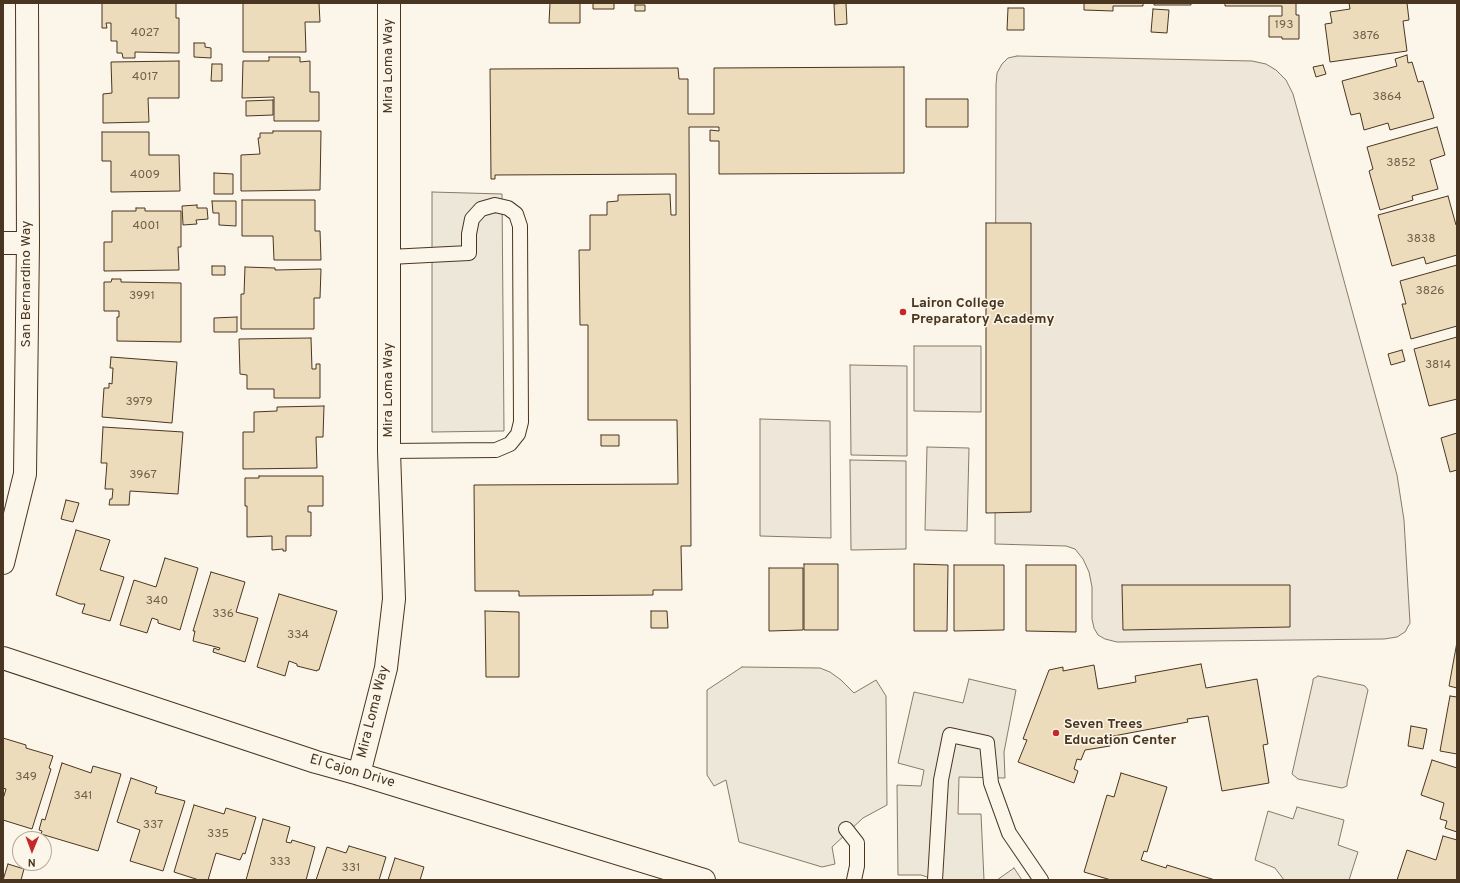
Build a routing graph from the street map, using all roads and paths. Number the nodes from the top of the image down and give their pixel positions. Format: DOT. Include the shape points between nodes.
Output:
graph roads {
  1 [pos="27,3"];
  2 [pos="389,3"];
  3 [pos="3,243"];
  4 [pos="28,243"];
  5 [pos="389,257"];
  6 [pos="390,451"];
  7 [pos="3,563"];
  8 [pos="3,658"];
  9 [pos="359,774"];
  10 [pos="846,830"];
  11 [pos="704,880"];
  12 [pos="854,880"];
  13 [pos="935,880"];
  14 [pos="1041,880"];
  1 -- 4 [label="street, San Bernardino Way"];
  2 -- 5 [label="street, Mira Loma Way"];
  3 -- 4 [label="street"];
  4 -- 7 [label="street, San Bernardino Way" via="25,474"];
  5 -- 6 [label="street, Mira Loma Way"];
  5 -- 6 [label="lane" via="469,253 472,219 481,209 495,205 508,208 516,214 520,226 521,422 518,434 510,444 496,450"];
  6 -- 9 [label="street, Mira Loma Way" via="394,599 386,668"];
  8 -- 9 [label="street, El Cajon Drive"];
  9 -- 11 [label="street, El Cajon Drive"];
  10 -- 12 [label="lane" via="857,843 858,866"];
  13 -- 14 [label="lane" via="941,780 950,735 987,743 991,783 1009,833"];
}
